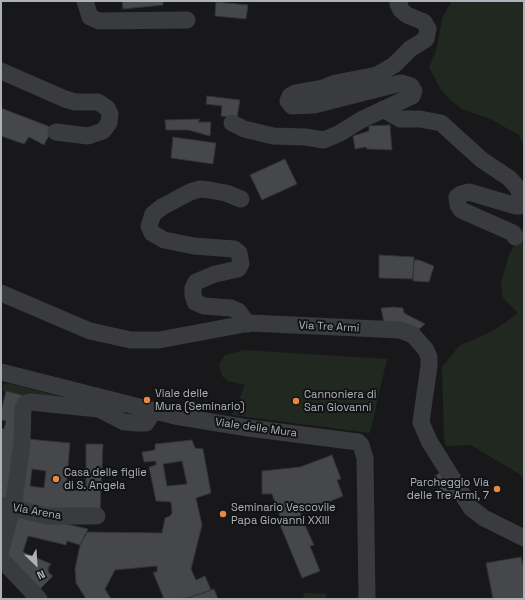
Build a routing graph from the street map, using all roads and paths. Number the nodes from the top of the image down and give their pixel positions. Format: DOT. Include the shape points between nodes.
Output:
graph roads {
  1 [pos="85,1"];
  2 [pos="400,1"];
  3 [pos="187,20"];
  4 [pos="1,71"];
  5 [pos="383,109"];
  6 [pos="232,123"];
  7 [pos="56,132"];
  8 [pos="241,200"];
  9 [pos="515,237"];
  10 [pos="1,293"];
  11 [pos="248,324"];
  12 [pos="1,372"];
  13 [pos="154,410"];
  14 [pos="7,506"];
  15 [pos="98,516"];
  16 [pos="524,538"];
  17 [pos="1,550"];
  18 [pos="1,559"];
  19 [pos="39,599"];
  20 [pos="367,599"];
  1 -- 3 [label="street" via="90,17 99,21"];
  2 -- 5 [label="street" via="398,4 401,10 424,22 428,29 426,39 377,75 295,93 288,101 292,106 314,105 401,83 411,86 414,91 412,96"];
  4 -- 7 [label="street" via="65,99 75,102 98,102 107,108 110,114 109,123 103,131 88,136"];
  5 -- 6 [label="street" via="324,140 304,136 273,136 244,129"];
  5 -- 9 [label="street" via="400,119 442,123 482,160 509,178 518,188 522,202 520,206 468,192 457,197 461,210 512,233"];
  8 -- 11 [label="street" via="226,193 209,190 190,192 153,214 149,226 152,233 164,240 234,250 239,253 241,264 238,269 215,274 196,282 193,295 195,302 204,306 238,311"];
  10 -- 11 [label="street, Via Tre Armi" via="90,331 132,340 159,340"];
  11 -- 16 [label="street, Via Tre Armi" via="400,330 413,335 422,344 428,357 421,422 429,441 471,508 484,518"];
  12 -- 13 [label="street, Viale delle Mura"];
  13 -- 14 [label="street" via="146,422 137,423 124,422 99,409 30,402 26,404 23,408 22,444"];
  13 -- 20 [label="street, Viale delle Mura" via="248,428 355,440 361,445 365,458"];
  14 -- 15 [label="street, Via Arena" via="47,516"];
  14 -- 17 [label="street"];
  18 -- 19 [label="street"];
}
